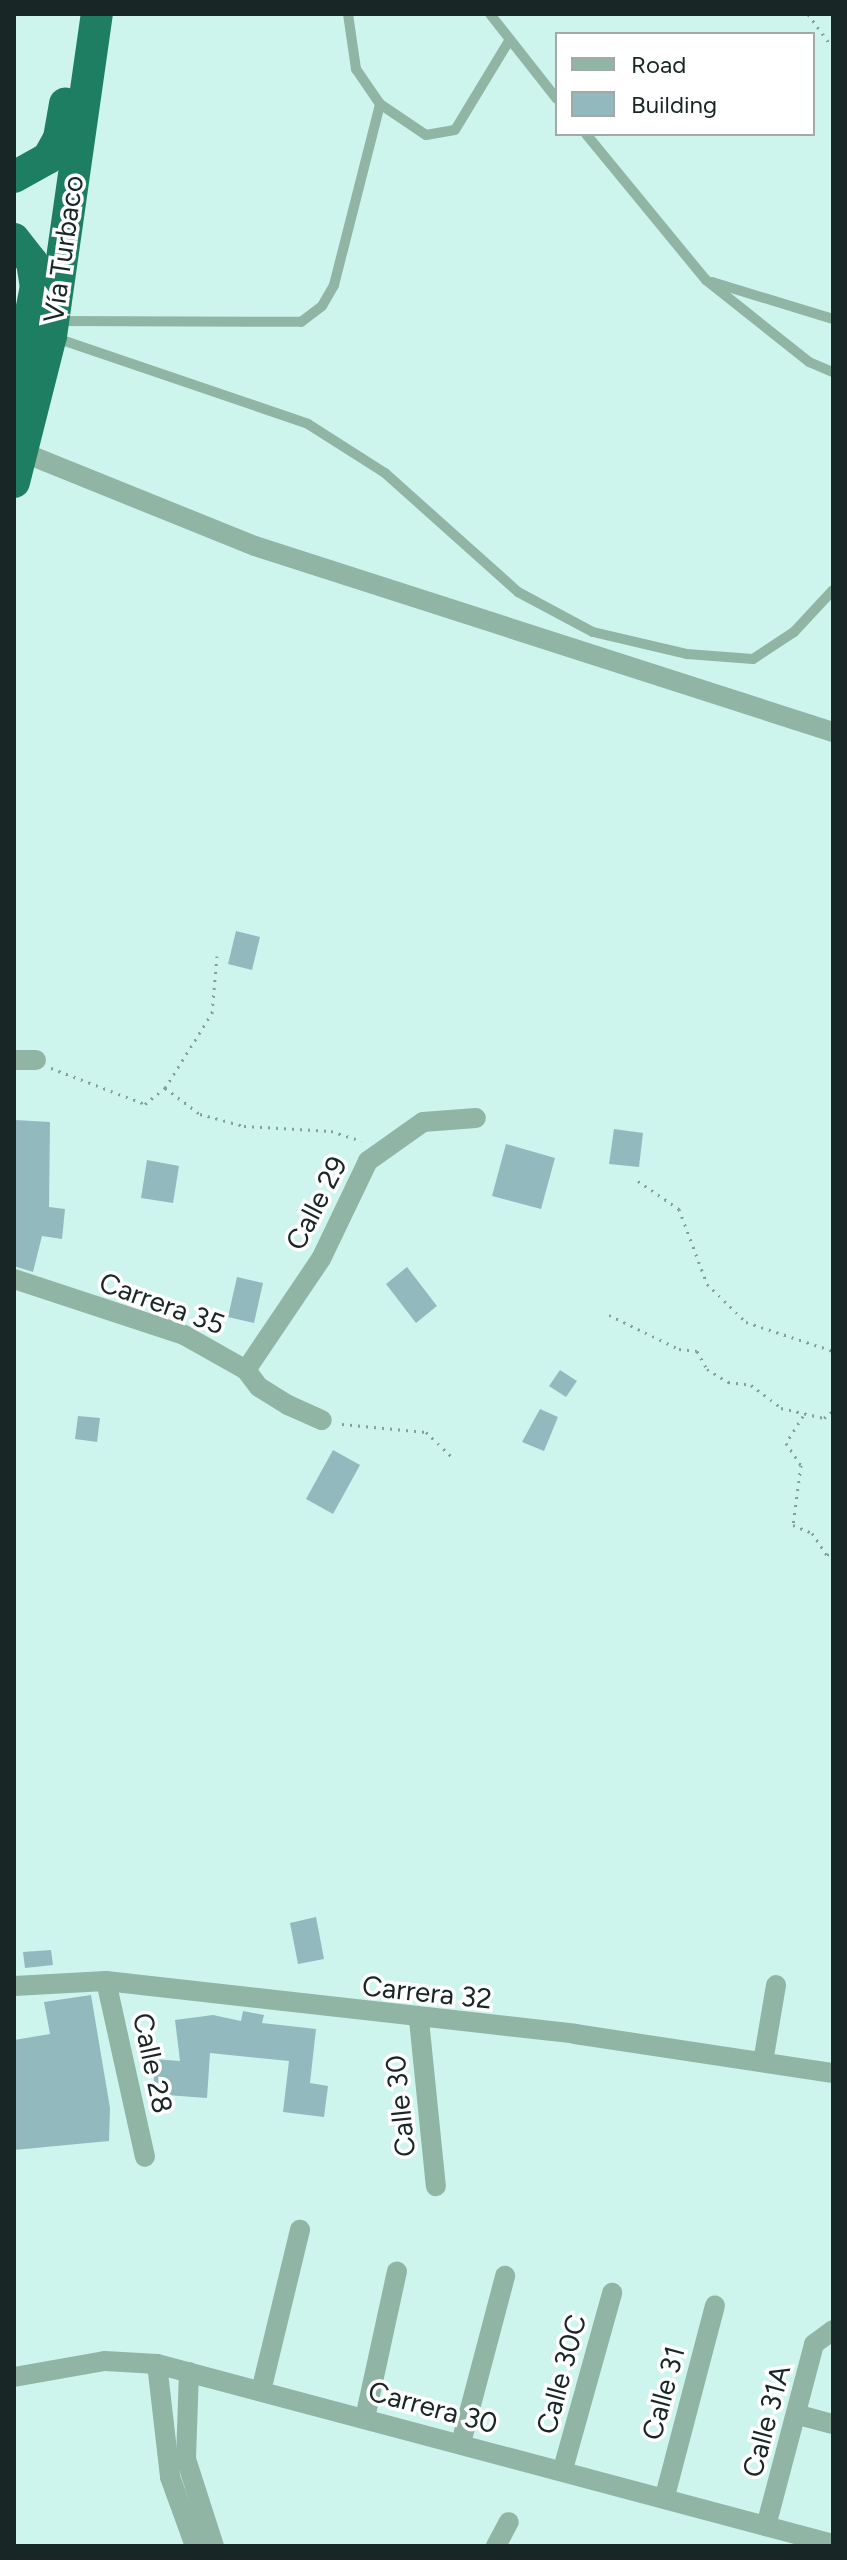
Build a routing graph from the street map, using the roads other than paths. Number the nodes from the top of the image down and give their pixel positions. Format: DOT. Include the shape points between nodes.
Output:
graph roads {
  1 [pos="79,14"];
  2 [pos="97,14"];
  3 [pos="348,14"];
  4 [pos="490,14"];
  5 [pos="509,41"];
  6 [pos="555,97"];
  7 [pos="380,104"];
  8 [pos="588,136"];
  9 [pos="14,177"];
  10 [pos="14,239"];
  11 [pos="706,280"];
  12 [pos="833,319"];
  13 [pos="52,328"];
  14 [pos="833,372"];
  15 [pos="14,399"];
  16 [pos="18,467"];
  17 [pos="833,590"];
  18 [pos="833,732"];
  19 [pos="14,1060"];
  20 [pos="36,1060"];
  21 [pos="476,1118"];
  22 [pos="14,1279"];
  23 [pos="246,1370"];
  24 [pos="322,1420"];
  25 [pos="106,1981"];
  26 [pos="776,1985"];
  27 [pos="14,1986"];
  28 [pos="419,2020"];
  29 [pos="763,2062"];
  30 [pos="833,2073"];
  31 [pos="145,2157"];
  32 [pos="436,2186"];
  33 [pos="300,2230"];
  34 [pos="397,2271"];
  35 [pos="505,2276"];
  36 [pos="612,2293"];
  37 [pos="715,2305"];
  38 [pos="828,2331"];
  39 [pos="157,2364"];
  40 [pos="189,2372"];
  41 [pos="14,2377"];
  42 [pos="261,2391"];
  43 [pos="799,2415"];
  44 [pos="365,2418"];
  45 [pos="833,2424"];
  46 [pos="461,2443"];
  47 [pos="563,2469"];
  48 [pos="665,2496"];
  49 [pos="509,2522"];
  50 [pos="766,2526"];
  51 [pos="833,2544"];
  52 [pos="195,2546"];
  53 [pos="214,2546"];
  54 [pos="496,2546"];
  1 -- 9 [label="highway" via="59,138 48,158"];
  2 -- 13 [label="highway, Vía Turbaco"];
  3 -- 7 [label="lane" via="356,69"];
  4 -- 5 [label="lane"];
  5 -- 6 [label="lane"];
  5 -- 7 [label="lane" via="455,130 426,135"];
  7 -- 13 [label="lane" via="334,285 322,306 301,322"];
  8 -- 11 [label="lane"];
  10 -- 15 [label="highway" via="32,262 36,286"];
  11 -- 12 [label="lane"];
  11 -- 14 [label="lane" via="809,362"];
  13 -- 16 [label="highway, Vía Turbaco"];
  13 -- 17 [label="lane" via="308,424 385,473 518,592 593,632 687,654 753,659 794,632"];
  16 -- 18 [label="street"];
  19 -- 20 [label="street"];
  21 -- 23 [label="street, Calle 29" via="423,1122 377,1153 321,1259"];
  22 -- 23 [label="street, Carrera 35" via="184,1335"];
  23 -- 24 [label="street, Carrera 35" via="259,1387"];
  25 -- 27 [label="street, Carrera 32"];
  25 -- 28 [label="street, Carrera 32"];
  25 -- 31 [label="street, Calle 28"];
  26 -- 29 [label="street"];
  28 -- 29 [label="street, Carrera 32"];
  28 -- 32 [label="street, Calle 30"];
  29 -- 30 [label="street, Carrera 32"];
  33 -- 42 [label="street"];
  34 -- 44 [label="street"];
  35 -- 46 [label="street"];
  36 -- 47 [label="street, Calle 30C"];
  37 -- 48 [label="street, Calle 31"];
  38 -- 43 [label="street, Calle 31A" via="814,2344"];
  39 -- 40 [label="street, Carrera 30"];
  39 -- 41 [label="street, Carrera 30" via="105,2361"];
  39 -- 52 [label="street" via="170,2477"];
  40 -- 42 [label="street, Carrera 30"];
  40 -- 53 [label="street" via="186,2459"];
  42 -- 44 [label="street, Carrera 30"];
  43 -- 45 [label="street"];
  43 -- 50 [label="street, Calle 31A"];
  44 -- 46 [label="street, Carrera 30"];
  46 -- 47 [label="street, Carrera 30"];
  47 -- 48 [label="street, Carrera 30"];
  48 -- 50 [label="street, Carrera 30"];
  49 -- 54 [label="street"];
  50 -- 51 [label="street, Carrera 30"];
}
